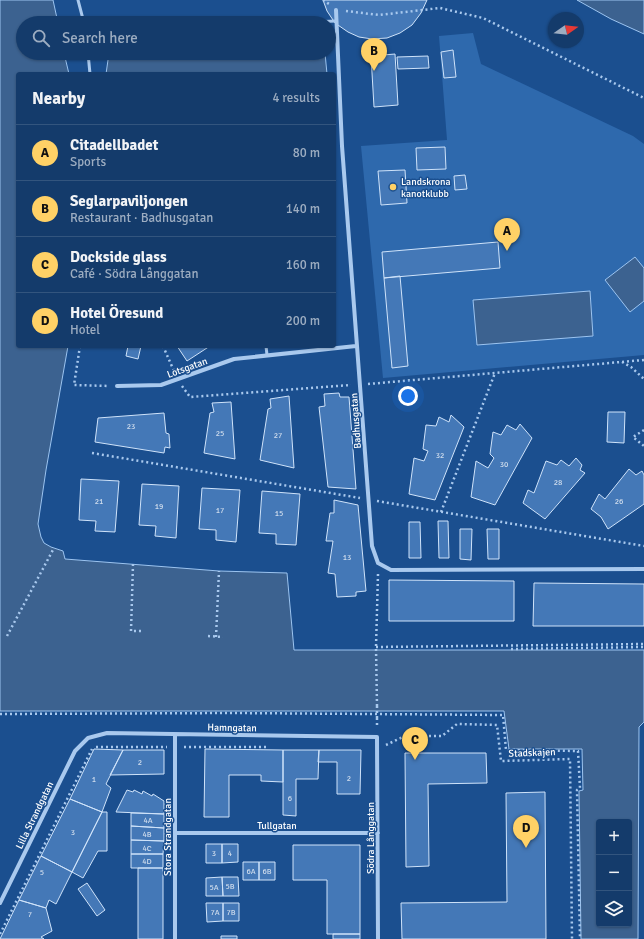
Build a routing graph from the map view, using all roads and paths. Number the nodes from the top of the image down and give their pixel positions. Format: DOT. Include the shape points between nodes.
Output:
graph roads {
  1 [pos="78,0"];
  2 [pos="323,0"];
  3 [pos="336,10"];
  4 [pos="82,16"];
  5 [pos="336,21"];
  6 [pos="89,60"];
  7 [pos="90,72"];
  8 [pos="644,98"];
  9 [pos="356,346"];
  10 [pos="80,348"];
  11 [pos="165,348"];
  12 [pos="266,348"];
  13 [pos="267,355"];
  14 [pos="644,360"];
  15 [pos="622,362"];
  16 [pos="495,373"];
  17 [pos="177,379"];
  18 [pos="644,379"];
  19 [pos="360,384"];
  20 [pos="117,386"];
  21 [pos="644,430"];
  22 [pos="644,446"];
  23 [pos="441,512"];
  24 [pos="54,548"];
  25 [pos="378,563"];
  26 [pos="133,564"];
  27 [pos="644,569"];
  28 [pos="219,571"];
  29 [pos="142,631"];
  30 [pos="7,636"];
  31 [pos="208,636"];
  32 [pos="216,637"];
  33 [pos="223,637"];
  34 [pos="644,644"];
  35 [pos="376,647"];
  36 [pos="644,647"];
  37 [pos="511,649"];
  38 [pos="377,718"];
  39 [pos="175,735"];
  40 [pos="378,737"];
  41 [pos="88,738"];
  42 [pos="377,746"];
  43 [pos="175,747"];
  44 [pos="268,747"];
  45 [pos="175,833"];
  46 [pos="378,833"];
  47 [pos="0,903"];
  48 [pos="0,934"];
  49 [pos="175,939"];
  50 [pos="378,939"];
  51 [pos="572,939"];
  1 -- 4 [label="lane"];
  2 -- 3 [label="path"];
  3 -- 5 [label="street, Badhusgatan"];
  3 -- 8 [label="path" via="379,15 440,8 483,18"];
  5 -- 9 [label="street, Badhusgatan"];
  6 -- 7 [label="lane"];
  9 -- 13 [label="street, Lotsgatan"];
  9 -- 19 [label="street, Badhusgatan"];
  10 -- 20 [label="path" via="74,385"];
  11 -- 17 [label="path"];
  12 -- 13 [label="lane"];
  13 -- 17 [label="street, Lotsgatan" via="234,359"];
  14 -- 15 [label="path"];
  15 -- 16 [label="path"];
  15 -- 18 [label="path"];
  16 -- 19 [label="path"];
  16 -- 23 [label="path"];
  17 -- 19 [label="path" via="190,397"];
  17 -- 20 [label="street, Lotsgatan" via="161,385"];
  19 -- 25 [label="street, Badhusgatan" via="372,546"];
  21 -- 22 [label="path" via="633,437"];
  24 -- 30 [label="path"];
  25 -- 27 [label="street" via="391,570"];
  25 -- 35 [label="path"];
  26 -- 29 [label="path" via="130,630"];
  28 -- 32 [label="path"];
  31 -- 32 [label="path"];
  32 -- 33 [label="path"];
  34 -- 35 [label="path"];
  35 -- 38 [label="path, bridge"];
  36 -- 37 [label="path"];
  39 -- 40 [label="street, Hamngatan"];
  39 -- 41 [label="street, Hamngatan" via="107,733"];
  39 -- 43 [label="street, Stora Strandgatan"];
  40 -- 42 [label="street, Södra Långgatan"];
  41 -- 47 [label="street, Lilla Strandgatan" via="75,751"];
  42 -- 46 [label="street, Södra Långgatan"];
  42 -- 51 [label="path, Stadskajen" via="384,746 405,736 442,736 457,724 497,725 500,761 570,759"];
  43 -- 44 [label="path"];
  43 -- 45 [label="street, Stora Strandgatan"];
  43 -- 48 [label="path" via="92,749"];
  45 -- 46 [label="street, Tullgatan"];
  45 -- 49 [label="street, Stora Strandgatan"];
  46 -- 50 [label="street, Södra Långgatan"];
}
